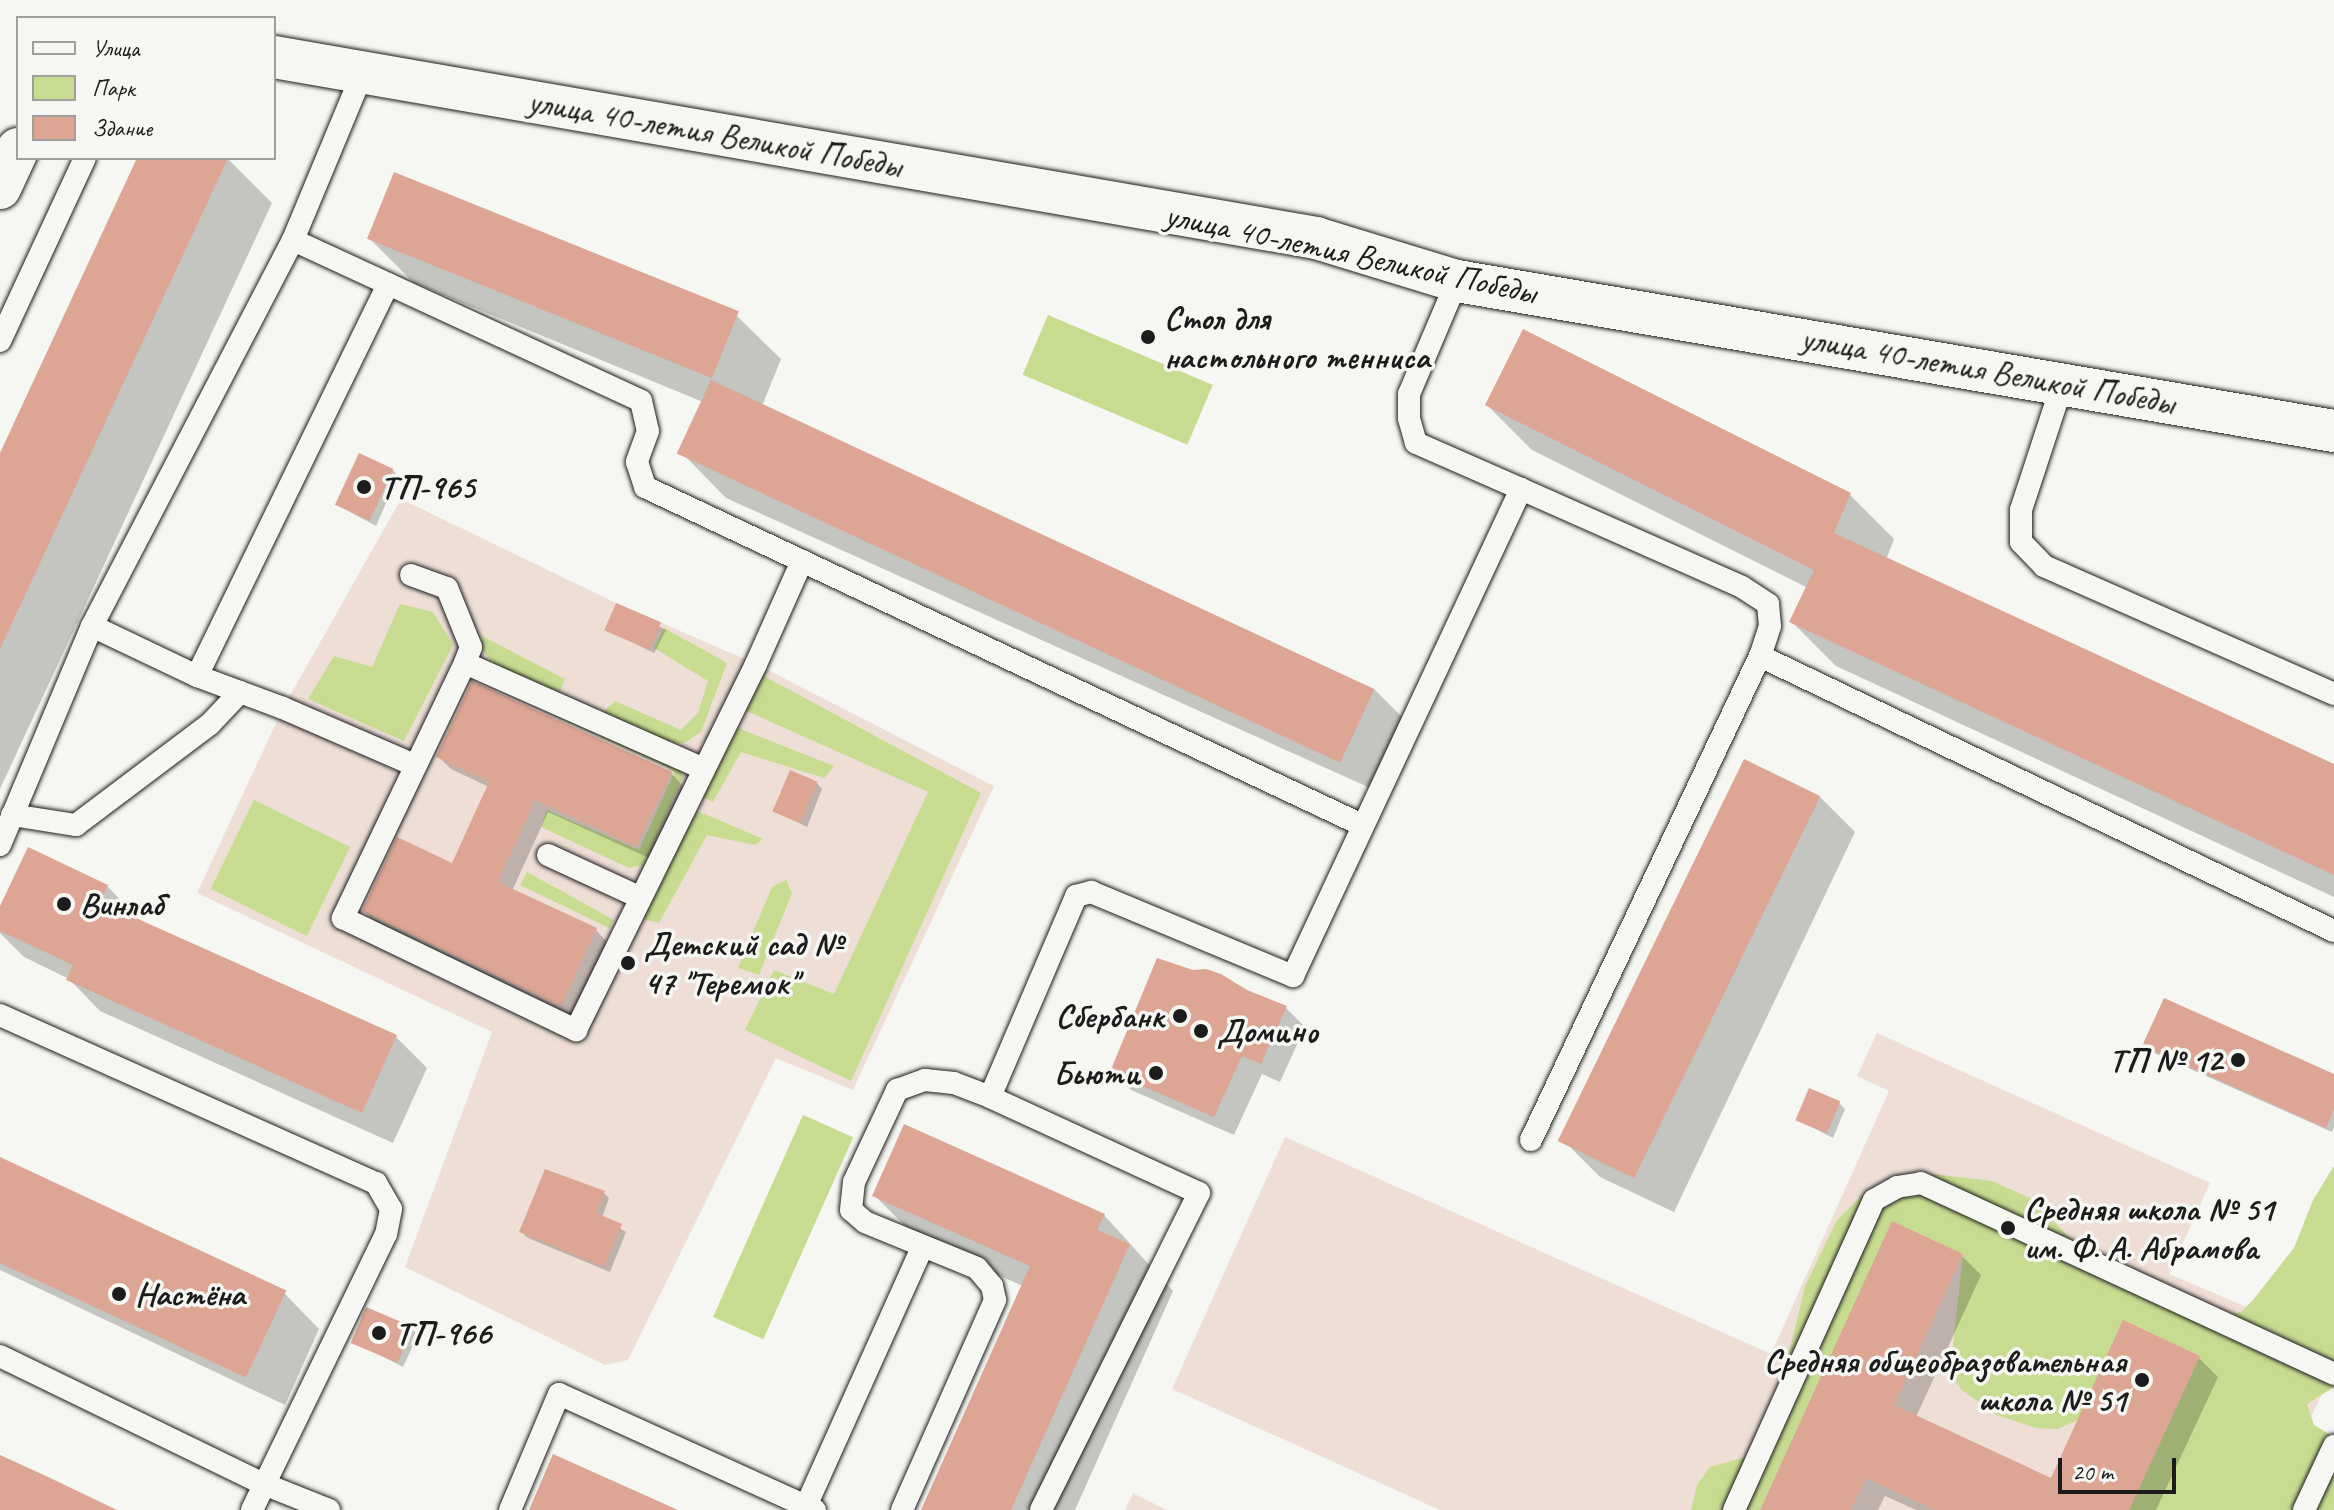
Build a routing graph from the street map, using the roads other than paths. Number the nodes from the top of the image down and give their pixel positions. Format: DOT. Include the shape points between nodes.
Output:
graph roads {
  1 [pos="276,57"];
  2 [pos="363,72"];
  3 [pos="16,153"];
  4 [pos="84,160"];
  5 [pos="0,188"];
  6 [pos="293,240"];
  7 [pos="1457,281"];
  8 [pos="388,284"];
  9 [pos="0,341"];
  10 [pos="2063,382"];
  11 [pos="2334,431"];
  12 [pos="1521,489"];
  13 [pos="802,561"];
  14 [pos="411,575"];
  15 [pos="92,626"];
  16 [pos="1760,656"];
  17 [pos="465,663"];
  18 [pos="197,676"];
  19 [pos="240,692"];
  20 [pos="2334,694"];
  21 [pos="414,765"];
  22 [pos="704,769"];
  23 [pos="12,815"];
  24 [pos="1362,825"];
  25 [pos="0,845"];
  26 [pos="548,855"];
  27 [pos="641,898"];
  28 [pos="2334,931"];
  29 [pos="0,1015"];
  30 [pos="990,1097"];
  31 [pos="1531,1140"];
  32 [pos="922,1248"];
  33 [pos="0,1356"];
  34 [pos="2334,1374"];
  35 [pos="2334,1446"];
  36 [pos="264,1484"];
  37 [pos="811,1508"];
  38 [pos="252,1510"];
  39 [pos="329,1510"];
  40 [pos="510,1510"];
  41 [pos="902,1510"];
  42 [pos="1041,1510"];
  43 [pos="1734,1510"];
  44 [pos="2304,1510"];
  1 -- 2 [label="street, улица 40-летия Великой Победы"];
  2 -- 6 [label="lane"];
  2 -- 7 [label="street, улица 40-летия Великой Победы" via="1316,238"];
  3 -- 5 [label="street"];
  4 -- 9 [label="lane"];
  6 -- 8 [label="lane"];
  6 -- 15 [label="lane"];
  7 -- 10 [label="street, улица 40-летия Великой Победы"];
  7 -- 12 [label="lane" via="1409,394 1416,443"];
  8 -- 13 [label="lane" via="641,401 648,431 637,462 645,487"];
  8 -- 18 [label="lane"];
  10 -- 11 [label="street, улица 40-летия Великой Победы"];
  10 -- 20 [label="lane" via="2021,510 2021,542 2044,566"];
  12 -- 16 [label="lane" via="1742,587 1768,604 1770,626"];
  12 -- 24 [label="lane"];
  13 -- 22 [label="lane"];
  13 -- 24 [label="lane"];
  14 -- 17 [label="lane" via="447,588 471,647"];
  15 -- 18 [label="lane"];
  15 -- 23 [label="lane"];
  16 -- 28 [label="lane"];
  16 -- 31 [label="lane"];
  17 -- 21 [label="lane"];
  17 -- 22 [label="lane"];
  18 -- 19 [label="lane"];
  19 -- 21 [label="lane"];
  19 -- 23 [label="lane" via="210,724 76,825"];
  21 -- 27 [label="lane" via="343,918 576,1030"];
  22 -- 27 [label="lane"];
  23 -- 25 [label="lane"];
  24 -- 30 [label="lane" via="1293,976 1091,892 1076,896"];
  26 -- 27 [label="lane"];
  29 -- 36 [label="lane" via="376,1183 391,1209 386,1234"];
  30 -- 32 [label="lane" via="954,1083 925,1080 897,1090 854,1182 851,1210"];
  30 -- 42 [label="lane" via="1199,1193"];
  32 -- 37 [label="lane"];
  32 -- 41 [label="lane" via="977,1268 992,1286 995,1300"];
  33 -- 36 [label="lane"];
  34 -- 43 [label="lane" via="1921,1183 1897,1187 1874,1200"];
  35 -- 44 [label="lane"];
  36 -- 38 [label="lane"];
  36 -- 39 [label="lane"];
  37 -- 40 [label="lane" via="559,1394"];
}
